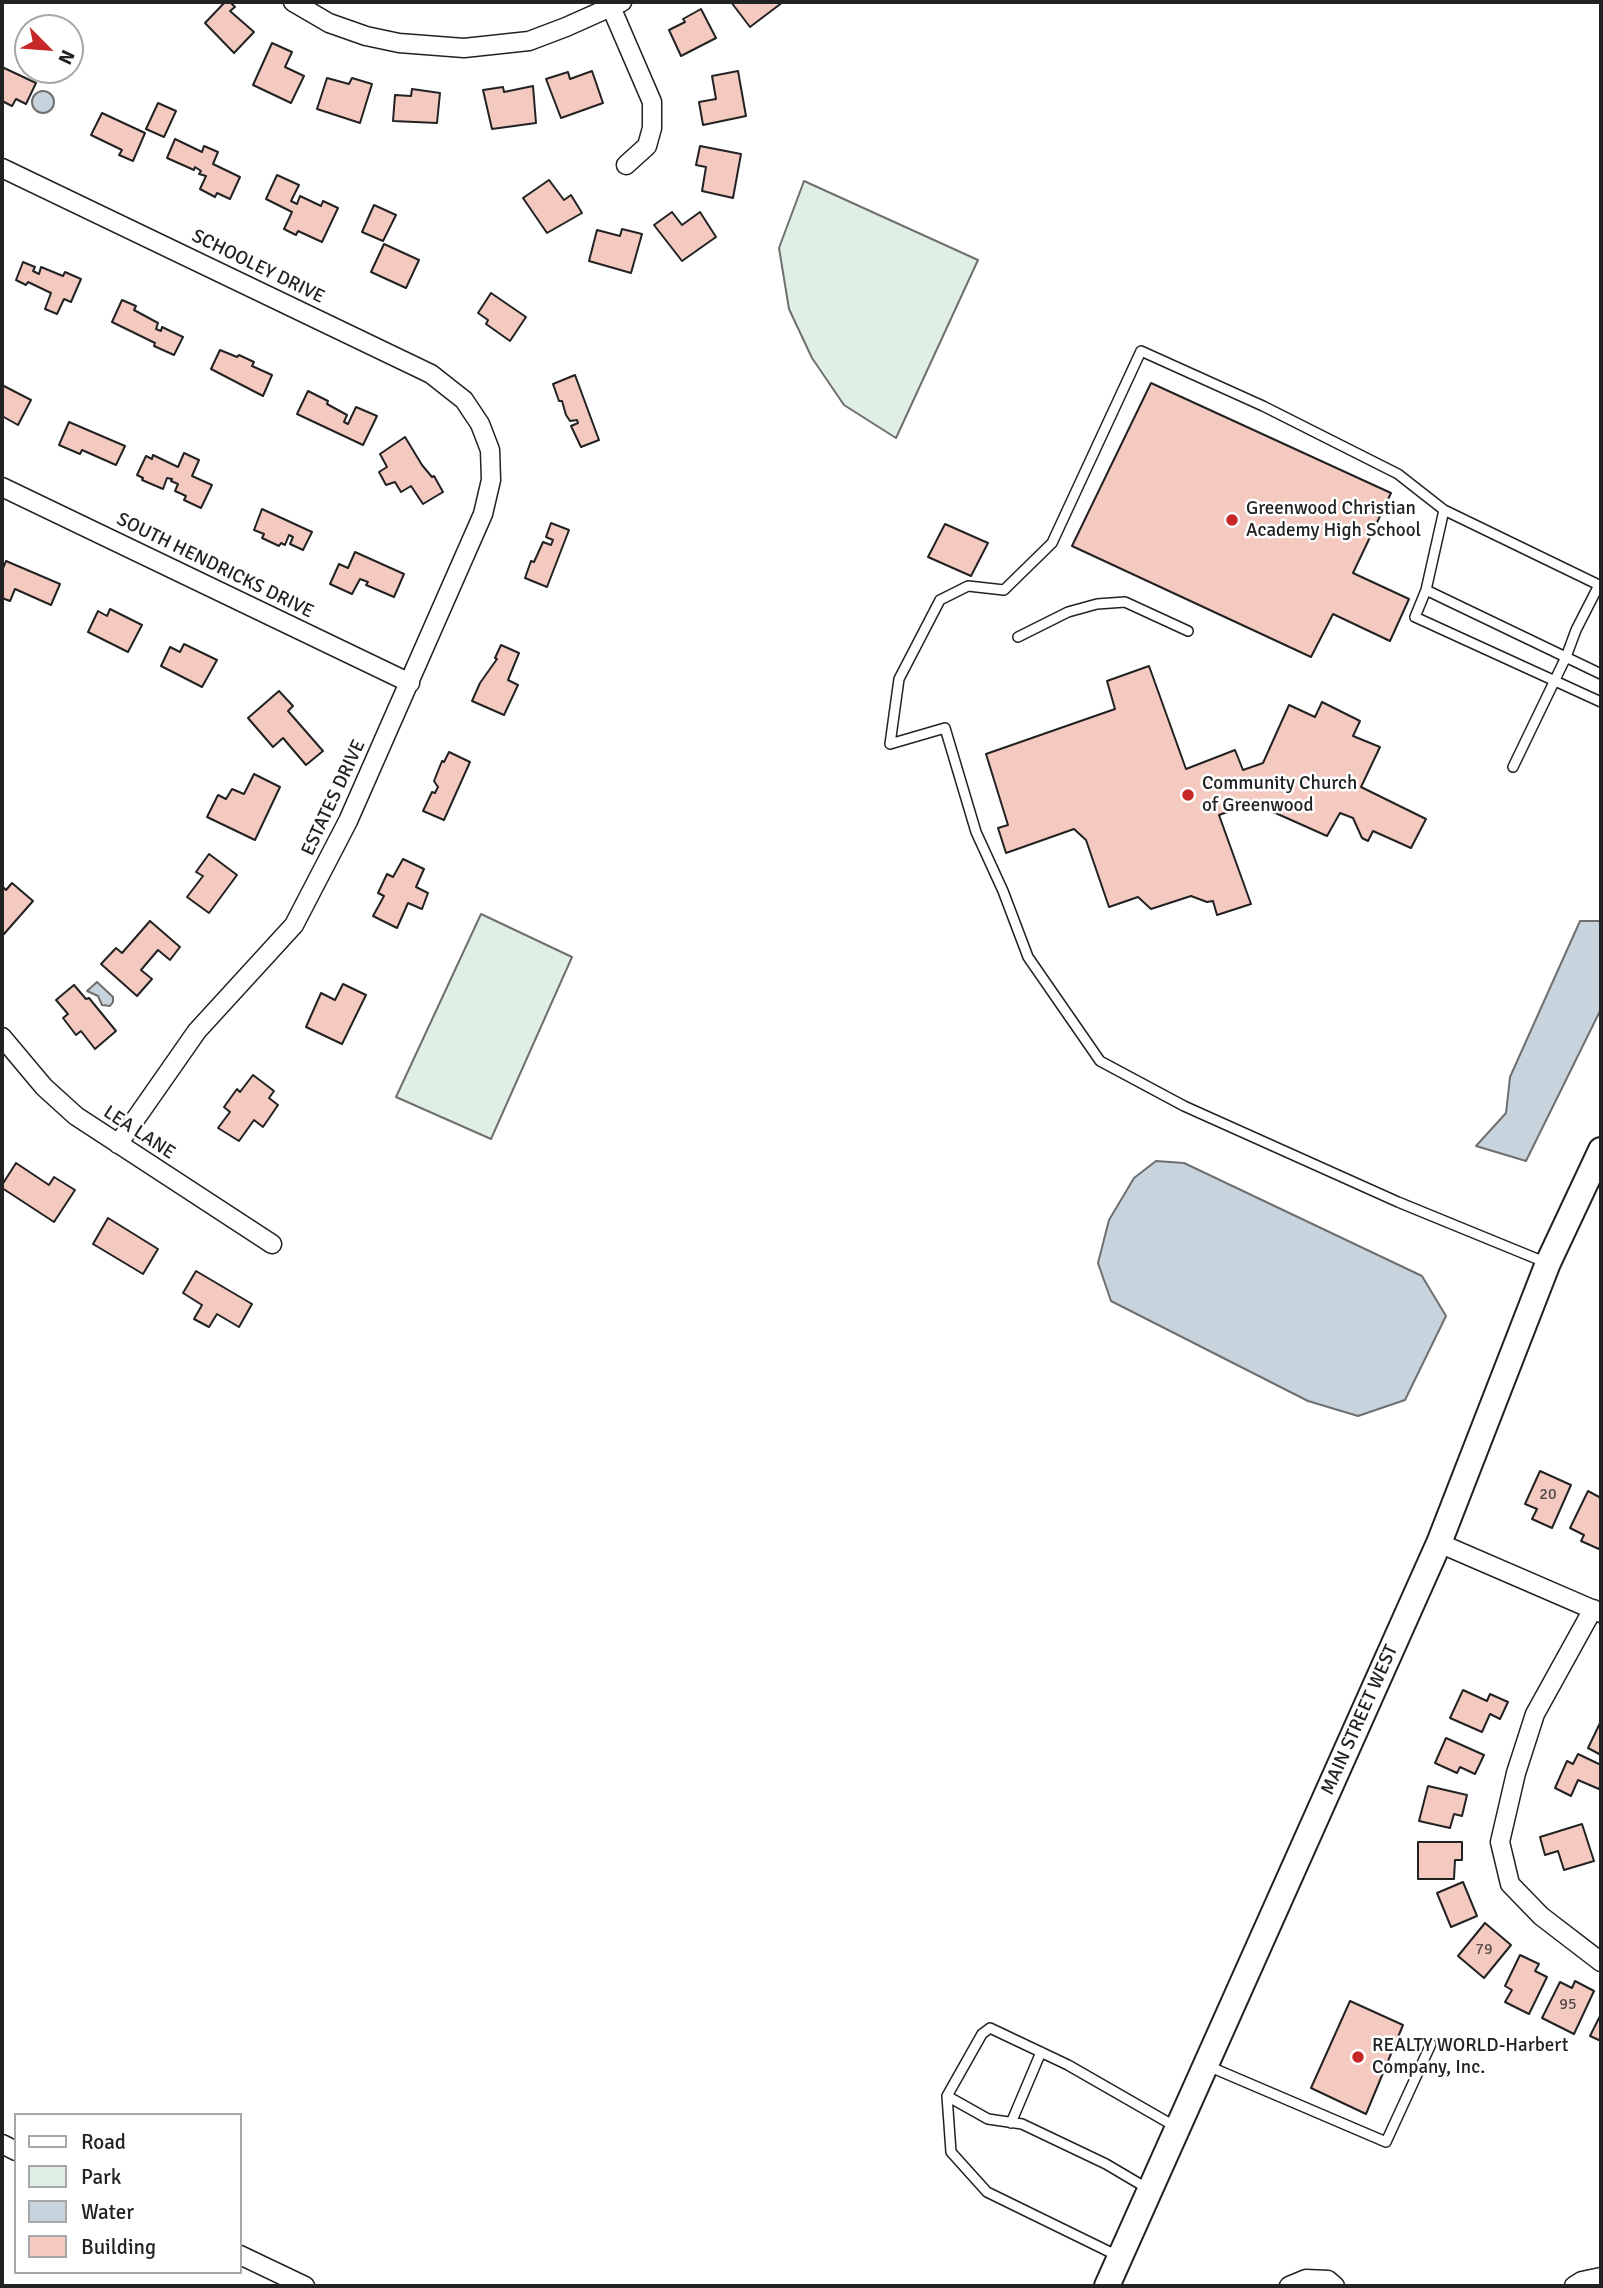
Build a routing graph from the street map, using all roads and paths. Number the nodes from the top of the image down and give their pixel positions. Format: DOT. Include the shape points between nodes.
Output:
graph roads {
  1 [pos="293,2"];
  2 [pos="616,4"];
  3 [pos="626,165"];
  4 [pos="2,168"];
  5 [pos="480,424"];
  6 [pos="2,487"];
  7 [pos="1444,510"];
  8 [pos="1600,586"];
  9 [pos="1426,590"];
  10 [pos="1188,631"];
  11 [pos="1018,637"];
  12 [pos="1566,657"];
  13 [pos="1601,674"];
  14 [pos="1555,681"];
  15 [pos="410,683"];
  16 [pos="1601,702"];
  17 [pos="1513,767"];
  18 [pos="2,1037"];
  19 [pos="118,1144"];
  20 [pos="1601,1150"];
  21 [pos="272,1244"];
  22 [pos="1548,1263"];
  23 [pos="1439,1543"];
  24 [pos="1597,1611"];
  25 [pos="1601,1962"];
  26 [pos="1431,2044"];
  27 [pos="1041,2052"];
  28 [pos="1206,2065"];
  29 [pos="947,2096"];
  30 [pos="1011,2123"];
  31 [pos="1178,2128"];
  32 [pos="1150,2190"];
  33 [pos="242,2256"];
  34 [pos="1120,2257"];
  35 [pos="1601,2277"];
  36 [pos="306,2286"];
  37 [pos="1107,2286"];
  38 [pos="1289,2286"];
  39 [pos="1335,2286"];
  40 [pos="1574,2286"];
  1 -- 2 [label="street" via="366,36 464,48 529,41"];
  2 -- 3 [label="street" via="652,102 647,146"];
  4 -- 5 [label="street, SCHOOLEY DRIVE" via="424,370 464,400"];
  5 -- 15 [label="street, ESTATES DRIVE" via="490,450 489,491"];
  6 -- 15 [label="street, SOUTH HENDRICKS DRIVE"];
  7 -- 8 [label="lane"];
  7 -- 9 [label="lane"];
  7 -- 22 [label="lane" via="1398,474 1141,351 1052,543 1004,590 968,586 940,600 899,679 890,744 945,727 976,832 1028,957 1100,1061 1197,1112"];
  8 -- 12 [label="lane"];
  9 -- 12 [label="lane"];
  9 -- 14 [label="lane" via="1415,617"];
  10 -- 11 [label="lane" via="1125,601 1068,612"];
  12 -- 13 [label="lane"];
  12 -- 14 [label="lane"];
  14 -- 16 [label="lane"];
  14 -- 17 [label="lane"];
  15 -- 19 [label="street, ESTATES DRIVE" via="348,821 294,925 197,1031"];
  18 -- 19 [label="street, LEA LANE" via="59,1102"];
  19 -- 21 [label="street, LEA LANE"];
  20 -- 22 [label="main road, MAIN STREET WEST"];
  22 -- 23 [label="main road, MAIN STREET WEST"];
  23 -- 24 [label="street"];
  23 -- 28 [label="main road, MAIN STREET WEST"];
  24 -- 25 [label="street" via="1535,1714 1500,1842 1510,1884 1541,1916"];
  26 -- 28 [label="lane" via="1386,2142"];
  27 -- 29 [label="lane" via="990,2028 982,2034"];
  27 -- 30 [label="lane"];
  27 -- 31 [label="lane"];
  28 -- 31 [label="main road, MAIN STREET WEST"];
  29 -- 30 [label="lane" via="988,2119"];
  29 -- 34 [label="lane" via="951,2152 987,2192"];
  30 -- 32 [label="lane" via="1094,2158"];
  31 -- 32 [label="main road, MAIN STREET WEST"];
  32 -- 34 [label="main road, MAIN STREET WEST"];
  33 -- 36 [label="street"];
  34 -- 37 [label="main road, MAIN STREET WEST"];
  35 -- 40 [label="street"];
  38 -- 39 [label="street" via="1306,2279 1328,2280"];
}
